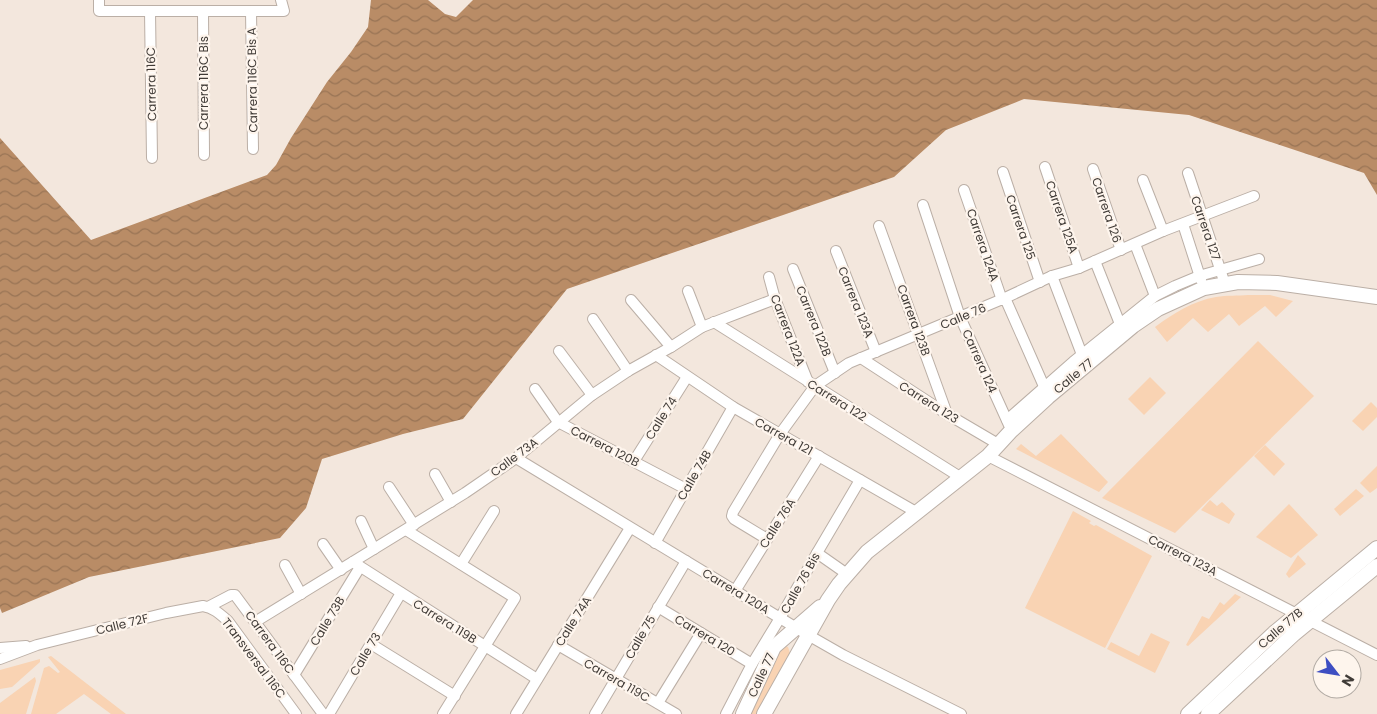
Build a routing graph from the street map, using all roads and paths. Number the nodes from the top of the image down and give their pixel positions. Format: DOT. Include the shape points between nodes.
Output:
graph roads {
  1 [pos="281,0"];
  2 [pos="99,5"];
  3 [pos="150,11"];
  4 [pos="203,11"];
  5 [pos="251,11"];
  6 [pos="253,149"];
  7 [pos="204,155"];
  8 [pos="152,158"];
  9 [pos="1045,167"];
  10 [pos="1093,169"];
  11 [pos="1003,172"];
  12 [pos="1188,173"];
  13 [pos="1143,180"];
  14 [pos="964,190"];
  15 [pos="1254,196"];
  16 [pos="923,205"];
  17 [pos="1202,216"];
  18 [pos="1183,224"];
  19 [pos="879,226"];
  20 [pos="1163,231"];
  21 [pos="1134,244"];
  22 [pos="1121,250"];
  23 [pos="836,252"];
  24 [pos="1260,259"];
  25 [pos="1094,261"];
  26 [pos="1079,268"];
  27 [pos="793,269"];
  28 [pos="1220,269"];
  29 [pos="1052,276"];
  30 [pos="769,277"];
  31 [pos="1040,282"];
  32 [pos="1201,282"];
  33 [pos="1225,284"];
  34 [pos="688,291"];
  35 [pos="1155,296"];
  36 [pos="1377,298"];
  37 [pos="774,299"];
  38 [pos="1004,299"];
  39 [pos="632,300"];
  40 [pos="960,317"];
  41 [pos="593,319"];
  42 [pos="714,322"];
  43 [pos="1120,324"];
  44 [pos="702,327"];
  45 [pos="919,334"];
  46 [pos="671,347"];
  47 [pos="559,350"];
  48 [pos="876,352"];
  49 [pos="656,355"];
  50 [pos="861,358"];
  51 [pos="1084,360"];
  52 [pos="628,371"];
  53 [pos="835,373"];
  54 [pos="687,377"];
  55 [pos="811,384"];
  56 [pos="535,389"];
  57 [pos="1046,392"];
  58 [pos="592,395"];
  59 [pos="733,408"];
  60 [pos="947,414"];
  61 [pos="558,422"];
  62 [pos="1009,425"];
  63 [pos="780,434"];
  64 [pos="998,444"];
  65 [pos="819,456"];
  66 [pos="988,456"];
  67 [pos="516,458"];
  68 [pos="634,460"];
  69 [pos="435,474"];
  70 [pos="960,477"];
  71 [pos="860,480"];
  72 [pos="389,487"];
  73 [pos="686,489"];
  74 [pos="451,502"];
  75 [pos="494,511"];
  76 [pos="916,512"];
  77 [pos="361,521"];
  78 [pos="410,527"];
  79 [pos="630,528"];
  80 [pos="767,539"];
  81 [pos="655,543"];
  82 [pos="323,544"];
  83 [pos="1377,548"];
  84 [pos="374,549"];
  85 [pos="817,553"];
  86 [pos="686,561"];
  87 [pos="461,564"];
  88 [pos="285,565"];
  89 [pos="356,565"];
  90 [pos="1377,566"];
  91 [pos="341,570"];
  92 [pos="847,574"];
  93 [pos="735,591"];
  94 [pos="401,593"];
  95 [pos="301,594"];
  96 [pos="828,600"];
  97 [pos="208,607"];
  98 [pos="658,607"];
  99 [pos="1297,613"];
  100 [pos="780,618"];
  101 [pos="1310,620"];
  102 [pos="255,622"];
  103 [pos="796,628"];
  104 [pos="701,633"];
  105 [pos="808,635"];
  106 [pos="371,644"];
  107 [pos="37,645"];
  108 [pos="558,645"];
  109 [pos="485,646"];
  110 [pos="0,648"];
  111 [pos="1377,655"];
  112 [pos="0,659"];
  113 [pos="752,664"];
  114 [pos="294,675"];
  115 [pos="537,679"];
  116 [pos="615,679"];
  117 [pos="749,682"];
  118 [pos="455,696"];
  119 [pos="658,703"];
  120 [pos="296,714"];
  121 [pos="323,714"];
  122 [pos="329,714"];
  123 [pos="443,714"];
  124 [pos="516,714"];
  125 [pos="595,714"];
  126 [pos="676,714"];
  127 [pos="726,714"];
  128 [pos="743,714"];
  129 [pos="764,714"];
  130 [pos="961,714"];
  131 [pos="1188,714"];
  132 [pos="1208,714"];
  1 -- 5 [label="street" via="284,12"];
  2 -- 3 [label="street"];
  3 -- 4 [label="street"];
  3 -- 8 [label="street, Carrera 116C"];
  4 -- 5 [label="street"];
  4 -- 7 [label="street, Carrera 116C Bis"];
  5 -- 6 [label="street, Carrera 116C Bis A"];
  9 -- 26 [label="street, Carrera 125A"];
  10 -- 22 [label="street, Carrera 126"];
  11 -- 31 [label="street, Carrera 125"];
  12 -- 17 [label="street, Carrera 127"];
  13 -- 20 [label="street"];
  14 -- 38 [label="street, Carrera 124A"];
  15 -- 17 [label="street, Calle 76"];
  16 -- 40 [label="street, Carrera 124"];
  17 -- 18 [label="street, Calle 76"];
  17 -- 28 [label="street, Carrera 127"];
  18 -- 20 [label="street, Calle 76"];
  18 -- 32 [label="street"];
  19 -- 45 [label="street, Carrera 123B"];
  20 -- 21 [label="street, Calle 76"];
  21 -- 22 [label="street, Calle 76"];
  21 -- 35 [label="street"];
  22 -- 25 [label="street, Calle 76"];
  23 -- 48 [label="street, Carrera 123A"];
  24 -- 28 [label="street"];
  25 -- 26 [label="street, Calle 76"];
  25 -- 43 [label="street"];
  26 -- 29 [label="street, Calle 76"];
  27 -- 53 [label="street, Carrera 122B"];
  28 -- 32 [label="street"];
  28 -- 33 [label="street, Carrera 127"];
  29 -- 31 [label="street, Calle 76"];
  29 -- 51 [label="street"];
  30 -- 37 [label="street, Carrera 122A"];
  31 -- 38 [label="street, Calle 76"];
  32 -- 33 [label="street, Calle 77"];
  32 -- 35 [label="street" via="1175,286"];
  32 -- 51 [label="street, Calle 77"];
  33 -- 36 [label="street, Calle 77" via="1277,283"];
  34 -- 44 [label="street"];
  35 -- 43 [label="street"];
  37 -- 42 [label="street, Calle 73A"];
  37 -- 55 [label="street, Carrera 122A"];
  38 -- 40 [label="street, Calle 76"];
  38 -- 57 [label="street, Carrera 124A"];
  39 -- 46 [label="street"];
  40 -- 45 [label="street, Calle 76"];
  40 -- 62 [label="street, Carrera 124"];
  41 -- 52 [label="street"];
  42 -- 44 [label="street, Calle 73A"];
  42 -- 55 [label="street, Carrera 122"];
  43 -- 51 [label="street"];
  44 -- 46 [label="street, Calle 73A"];
  45 -- 48 [label="street, Calle 76"];
  45 -- 60 [label="street, Carrera 123B"];
  46 -- 49 [label="street, Calle 73A"];
  47 -- 58 [label="street"];
  48 -- 50 [label="street, Calle 76"];
  49 -- 52 [label="street, Calle 73A"];
  49 -- 54 [label="street, Carrera 121"];
  50 -- 53 [label="street, Calle 76"];
  50 -- 60 [label="street, Carrera 123"];
  51 -- 57 [label="street, Calle 77"];
  52 -- 58 [label="street, Calle 73A"];
  53 -- 55 [label="street, Calle 76"];
  54 -- 59 [label="street, Carrera 121"];
  54 -- 68 [label="street, Calle 74"];
  55 -- 63 [label="street, Calle 76"];
  55 -- 70 [label="street, Carrera 122"];
  56 -- 61 [label="street, Carrera 120B"];
  57 -- 62 [label="street, Calle 77"];
  58 -- 61 [label="street, Calle 73A"];
  59 -- 63 [label="street, Carrera 121"];
  59 -- 73 [label="street, Calle 74B"];
  60 -- 64 [label="street, Carrera 123"];
  61 -- 67 [label="street, Calle 73A"];
  61 -- 68 [label="street, Carrera 120B"];
  62 -- 64 [label="street, Calle 77"];
  63 -- 65 [label="street, Carrera 121"];
  63 -- 80 [label="street, Calle 76" via="732,516"];
  64 -- 66 [label="street, Calle 77"];
  65 -- 71 [label="street, Carrera 121"];
  65 -- 80 [label="street, Calle 76A"];
  66 -- 70 [label="street, Calle 77"];
  66 -- 99 [label="street, Carrera 123A"];
  67 -- 74 [label="street, Calle 73A"];
  67 -- 79 [label="street, Carrera 120A"];
  68 -- 73 [label="street, Carrera 120B"];
  69 -- 74 [label="street"];
  70 -- 76 [label="street, Calle 77"];
  71 -- 76 [label="street, Carrera 121"];
  71 -- 85 [label="street, Calle 76 Bis"];
  72 -- 78 [label="street"];
  73 -- 81 [label="street, Calle 74B"];
  74 -- 78 [label="street, Calle 73A"];
  75 -- 87 [label="street"];
  76 -- 92 [label="street, Calle 77" via="866,552"];
  77 -- 84 [label="street"];
  78 -- 84 [label="street, Calle 73A"];
  78 -- 87 [label="street"];
  79 -- 81 [label="street, Carrera 120A"];
  79 -- 108 [label="street, Calle 74A"];
  80 -- 93 [label="street, Calle 76A"];
  81 -- 86 [label="street, Carrera 120A"];
  82 -- 91 [label="street"];
  83 -- 99 [label="street, Calle 77B"];
  84 -- 89 [label="street, Calle 73A"];
  85 -- 92 [label="street"];
  85 -- 100 [label="street, Calle 76 Bis"];
  86 -- 93 [label="street, Carrera 120A"];
  86 -- 98 [label="street, Calle 75"];
  87 -- 109 [label="street" via="515,598"];
  88 -- 95 [label="street"];
  89 -- 91 [label="street, Calle 73A"];
  89 -- 94 [label="street, Carrera 119B"];
  89 -- 114 [label="street, Calle 73B"];
  90 -- 101 [label="street, Calle 77B"];
  91 -- 95 [label="street, Calle 73A"];
  92 -- 96 [label="street, Calle 77"];
  93 -- 100 [label="street, Carrera 120A"];
  94 -- 106 [label="street, Calle 73"];
  94 -- 109 [label="street, Carrera 119B"];
  95 -- 102 [label="street, Calle 73A"];
  96 -- 103 [label="street, Calle 77"];
  96 -- 105 [label="street, Calle 77"];
  97 -- 102 [label="street, Carrera 116C" via="233,594"];
  97 -- 107 [label="street, Calle 72F" via="166,613"];
  97 -- 120 [label="street, Transversal 116C" via="228,621"];
  98 -- 104 [label="street, Carrera 120"];
  98 -- 116 [label="street, Calle 75"];
  99 -- 101 [label="street, Carrera 123A"];
  99 -- 131 [label="street, Calle 77B"];
  100 -- 103 [label="street, Carrera 120A"];
  100 -- 113 [label="street, Calle 76 Bis"];
  101 -- 111 [label="street, Carrera 123A"];
  101 -- 132 [label="street, Calle 77B"];
  102 -- 114 [label="street, Carrera 116C"];
  103 -- 105 [label="street, Carrera 120A"];
  103 -- 117 [label="street, Calle 77" via="774,647"];
  104 -- 113 [label="street, Carrera 120"];
  104 -- 119 [label="street"];
  105 -- 129 [label="street, Calle 77"];
  105 -- 130 [label="street, Carrera 120A"];
  106 -- 118 [label="street"];
  106 -- 122 [label="street, Calle 73"];
  107 -- 110 [label="street, Calle 72F"];
  107 -- 112 [label="street, Calle 72F"];
  108 -- 115 [label="street, Calle 74A"];
  108 -- 116 [label="street, Carrera 119C"];
  109 -- 115 [label="street, Carrera 119B"];
  109 -- 118 [label="street"];
  113 -- 117 [label="street, Calle 76 Bis"];
  114 -- 121 [label="street, Carrera 116C"];
  115 -- 124 [label="street, Calle 74A"];
  116 -- 119 [label="street, Carrera 119C"];
  116 -- 125 [label="street, Calle 75"];
  117 -- 127 [label="street, Calle 76 Bis"];
  117 -- 128 [label="street, Calle 77"];
  118 -- 123 [label="street"];
  119 -- 126 [label="street, Carrera 119C"];
}
